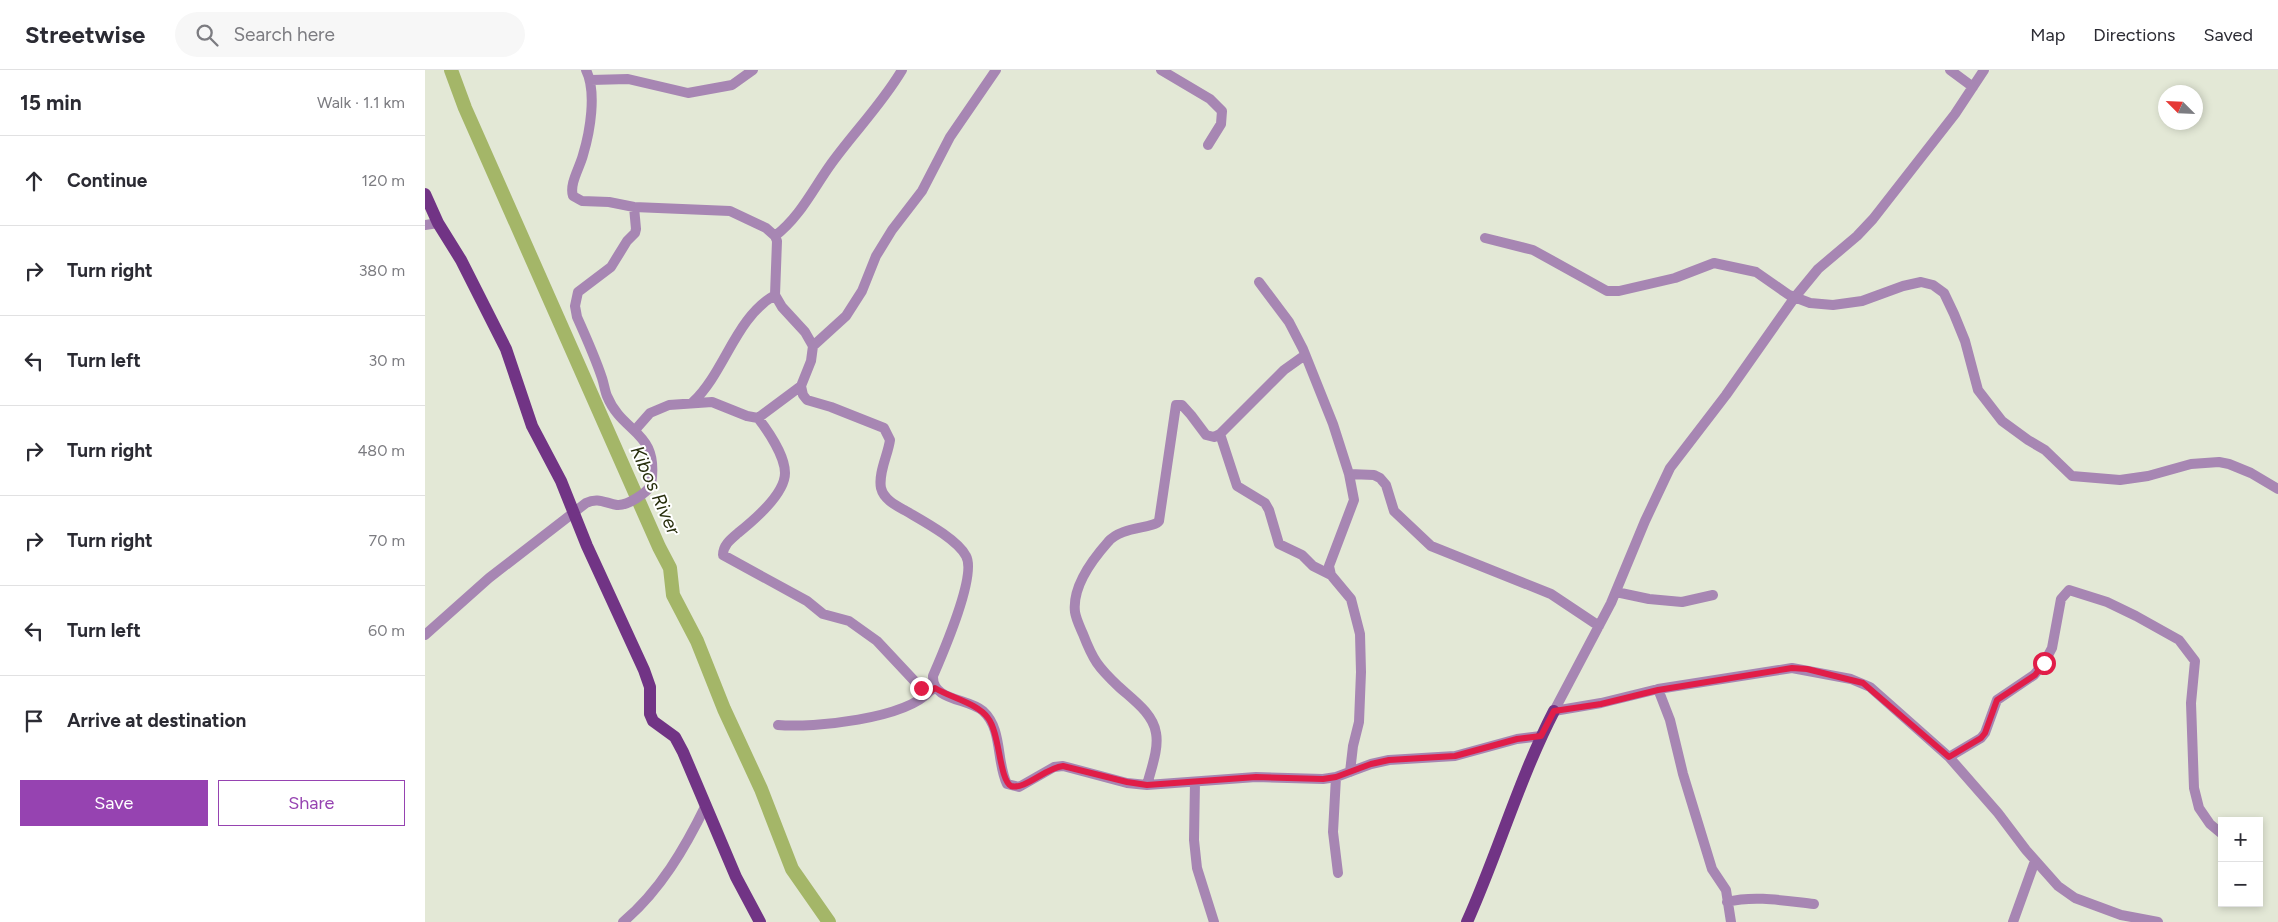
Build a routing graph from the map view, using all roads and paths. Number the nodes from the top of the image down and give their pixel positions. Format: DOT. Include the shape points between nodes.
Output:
graph roads {
  1 [pos="586,70"];
  2 [pos="753,70"];
  3 [pos="902,70"];
  4 [pos="996,70"];
  5 [pos="1161,70"];
  6 [pos="1950,70"];
  7 [pos="1984,70"];
  8 [pos="591,80"];
  9 [pos="1973,87"];
  10 [pos="1208,145"];
  11 [pos="425,194"];
  12 [pos="634,207"];
  13 [pos="438,223"];
  14 [pos="425,225"];
  15 [pos="775,236"];
  16 [pos="1485,238"];
  17 [pos="1259,282"];
  18 [pos="775,295"];
  19 [pos="1795,297"];
  20 [pos="813,346"];
  21 [pos="1305,355"];
  22 [pos="801,386"];
  23 [pos="693,402"];
  24 [pos="758,418"];
  25 [pos="635,430"];
  26 [pos="1220,434"];
  27 [pos="1349,474"];
  28 [pos="2278,489"];
  29 [pos="575,514"];
  30 [pos="1331,575"];
  31 [pos="1616,592"];
  32 [pos="1713,595"];
  33 [pos="1599,626"];
  34 [pos="425,635"];
  35 [pos="932,690"];
  36 [pos="1658,690"];
  37 [pos="1554,711"];
  38 [pos="778,725"];
  39 [pos="1541,736"];
  40 [pos="1949,757"];
  41 [pos="1350,772"];
  42 [pos="1336,777"];
  43 [pos="1195,782"];
  44 [pos="1147,785"];
  45 [pos="706,805"];
  46 [pos="2218,831"];
  47 [pos="2035,861"];
  48 [pos="1338,873"];
  49 [pos="1727,902"];
  50 [pos="1814,904"];
  51 [pos="623,922"];
  52 [pos="759,922"];
  53 [pos="1214,922"];
  54 [pos="1467,922"];
  55 [pos="1731,922"];
  56 [pos="2013,922"];
  57 [pos="2158,922"];
  1 -- 8 [label="street"];
  2 -- 8 [label="street" via="732,85 688,94 628,79"];
  3 -- 15 [label="street" via="831,164 791,224"];
  4 -- 20 [label="street" via="950,137 922,191 876,256 862,291 846,316"];
  5 -- 10 [label="street" via="1210,99 1222,111 1221,124"];
  6 -- 9 [label="street"];
  7 -- 9 [label="street"];
  8 -- 12 [label="street" via="589,128 573,196 576,200"];
  9 -- 19 [label="street" via="1873,219 1818,269"];
  11 -- 13 [label="main road"];
  12 -- 15 [label="street" via="730,211"];
  12 -- 25 [label="street" via="635,233 611,267 578,292 575,306 607,396 615,410"];
  13 -- 14 [label="street"];
  13 -- 29 [label="main road" via="461,260 506,349 532,426"];
  15 -- 18 [label="street"];
  16 -- 19 [label="street" via="1533,250 1607,291 1619,292 1675,278 1713,263 1756,272"];
  17 -- 21 [label="street" via="1289,322"];
  18 -- 20 [label="street"];
  18 -- 23 [label="street" via="766,300 740,331 702,394"];
  19 -- 28 [label="street" via="1810,303 1833,305 1862,301 1921,282 1933,285 1944,293 1955,314 1978,390 2002,421 2045,450 2072,476 2120,480 2191,464 2219,462 2251,473"];
  19 -- 31 [label="street" via="1670,468"];
  20 -- 22 [label="street"];
  21 -- 26 [label="street" via="1284,370"];
  21 -- 27 [label="street"];
  22 -- 24 [label="street"];
  22 -- 35 [label="street" via="807,400 884,428 891,440 881,479 885,497 958,546 968,560 965,588 933,676"];
  23 -- 24 [label="street" via="712,402"];
  23 -- 25 [label="street" via="658,409"];
  24 -- 35 [label="street" via="772,438 784,466 784,478 762,513 729,541 723,554 807,601 823,614 849,621 877,641 921,688"];
  25 -- 29 [label="street" via="652,454 651,485 642,495 619,505 593,500"];
  26 -- 30 [label="street" via="1237,486 1265,503 1279,544"];
  26 -- 44 [label="street" via="1214,437 1206,435 1182,405 1176,406 1159,521 1130,528 1109,540 1085,574 1075,602 1075,614 1095,663 1138,703 1157,732"];
  27 -- 30 [label="street" via="1354,500 1329,566"];
  27 -- 33 [label="street" via="1380,478 1386,485 1394,511 1431,546 1551,594"];
  29 -- 34 [label="street" via="489,578"];
  29 -- 45 [label="main road" via="644,670 650,687 653,721 675,737"];
  30 -- 41 [label="street" via="1351,599 1360,634 1360,705"];
  31 -- 32 [label="street" via="1682,602"];
  31 -- 33 [label="street"];
  33 -- 37 [label="street"];
  35 -- 38 [label="street" via="918,702 855,720"];
  35 -- 44 [label="street" via="983,711 995,730 1005,779 1011,786 1019,787 1053,767 1063,766"];
  36 -- 37 [label="street"];
  36 -- 40 [label="street" via="1792,668 1851,678 1870,687"];
  36 -- 49 [label="street" via="1670,720 1711,869 1726,890"];
  37 -- 39 [label="main road"];
  39 -- 41 [label="street" via="1517,739 1455,756 1380,762"];
  39 -- 54 [label="main road"];
  40 -- 46 [label="street" via="1981,738 1997,700 2035,675 2044,663 2052,648 2061,599 2069,590 2107,602 2179,640 2195,662 2191,703 2194,788 2199,808"];
  40 -- 47 [label="street" via="1998,812"];
  41 -- 42 [label="street"];
  42 -- 43 [label="street" via="1256,777"];
  42 -- 48 [label="street" via="1333,832"];
  43 -- 44 [label="street"];
  43 -- 53 [label="street" via="1197,868"];
  45 -- 51 [label="street" via="675,861 639,909"];
  45 -- 52 [label="main road"];
  47 -- 56 [label="street"];
  47 -- 57 [label="street" via="2058,886 2075,898 2129,918"];
  49 -- 50 [label="street" via="1767,899"];
  49 -- 55 [label="street"];
}
